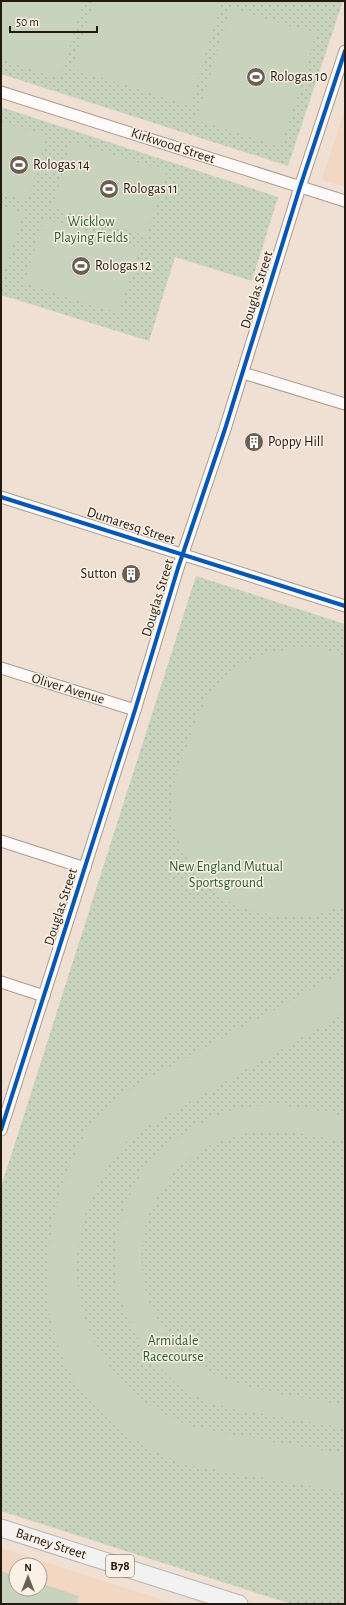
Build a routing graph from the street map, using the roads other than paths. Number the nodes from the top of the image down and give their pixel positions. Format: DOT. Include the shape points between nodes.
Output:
graph roads {
  1 [pos="345,50"];
  2 [pos="1,92"];
  3 [pos="300,187"];
  4 [pos="345,201"];
  5 [pos="243,373"];
  6 [pos="345,404"];
  7 [pos="1,497"];
  8 [pos="183,554"];
  9 [pos="345,606"];
  10 [pos="1,668"];
  11 [pos="135,710"];
  12 [pos="1,841"];
  13 [pos="85,868"];
  14 [pos="1,982"];
  15 [pos="44,996"];
  16 [pos="2,1126"];
  17 [pos="1,1528"];
  18 [pos="238,1604"];
  1 -- 3 [label="street, Douglas Street"];
  2 -- 3 [label="street, Kirkwood Street"];
  3 -- 4 [label="street, Kirkwood Street"];
  3 -- 5 [label="street, Douglas Street"];
  5 -- 6 [label="street"];
  5 -- 8 [label="street, Douglas Street"];
  7 -- 8 [label="street, Dumaresq Street"];
  8 -- 9 [label="street, Dumaresq Street"];
  8 -- 11 [label="street, Douglas Street"];
  10 -- 11 [label="street, Oliver Avenue"];
  11 -- 13 [label="street, Douglas Street"];
  12 -- 13 [label="street"];
  13 -- 15 [label="street, Douglas Street"];
  14 -- 15 [label="street"];
  15 -- 16 [label="street, Douglas Street"];
  17 -- 18 [label="main road, Barney Street / B78"];
}
